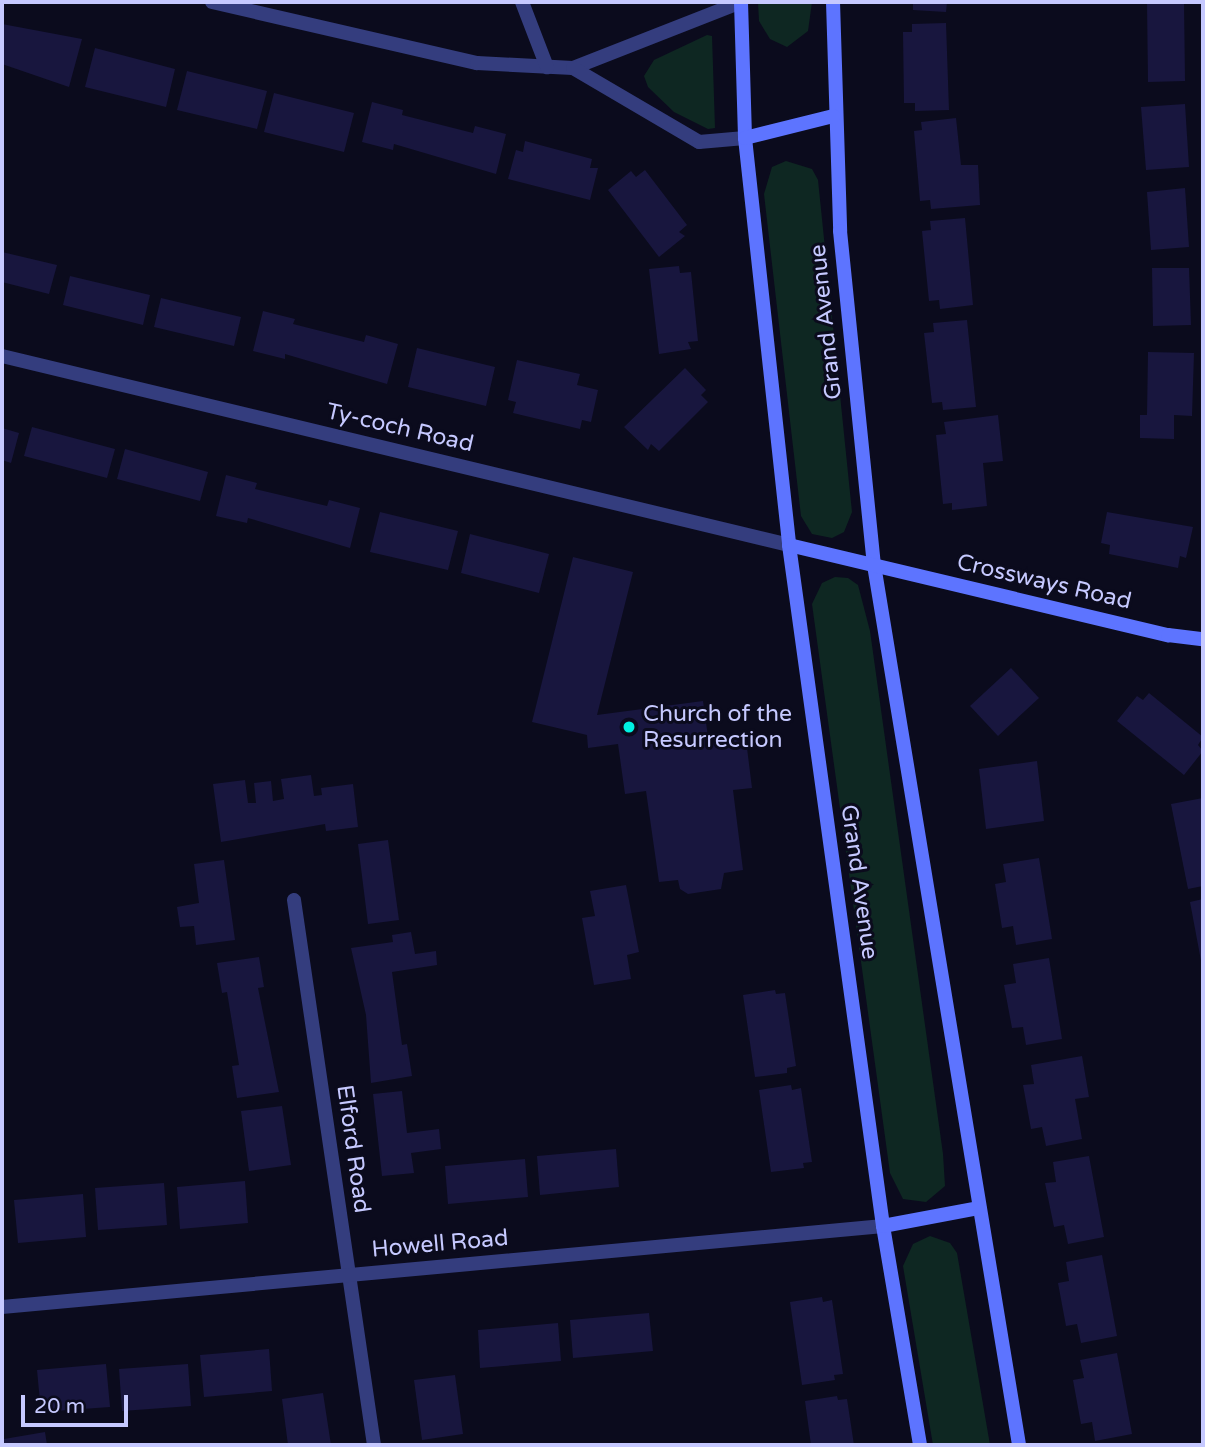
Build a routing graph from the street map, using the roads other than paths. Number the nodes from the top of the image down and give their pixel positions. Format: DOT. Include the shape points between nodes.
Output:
graph roads {
  1 [pos="212,2"];
  2 [pos="522,2"];
  3 [pos="741,2"];
  4 [pos="833,2"];
  5 [pos="547,67"];
  6 [pos="573,68"];
  7 [pos="833,116"];
  8 [pos="745,138"];
  9 [pos="2,356"];
  10 [pos="789,545"];
  11 [pos="874,565"];
  12 [pos="1203,639"];
  13 [pos="294,900"];
  14 [pos="979,1208"];
  15 [pos="883,1226"];
  16 [pos="349,1276"];
  17 [pos="2,1307"];
  18 [pos="374,1445"];
  19 [pos="920,1445"];
  20 [pos="1018,1445"];
  1 -- 5 [label="street" via="477,62"];
  2 -- 5 [label="street"];
  3 -- 6 [label="street"];
  3 -- 8 [label="street, Grand Avenue"];
  4 -- 7 [label="street, Grand Avenue"];
  5 -- 6 [label="street"];
  6 -- 8 [label="street" via="699,142"];
  7 -- 8 [label="street"];
  7 -- 11 [label="street, Grand Avenue"];
  8 -- 10 [label="street, Grand Avenue"];
  9 -- 10 [label="street, Ty-coch Road"];
  10 -- 11 [label="street"];
  10 -- 15 [label="street, Grand Avenue"];
  11 -- 12 [label="street, Crossways Road" via="1168,635"];
  11 -- 14 [label="street, Grand Avenue"];
  13 -- 16 [label="street, Elford Road"];
  14 -- 15 [label="street"];
  14 -- 20 [label="street, Grand Avenue"];
  15 -- 16 [label="street, Howell Road"];
  15 -- 19 [label="street, Grand Avenue"];
  16 -- 17 [label="street, Howell Road"];
  16 -- 18 [label="street, Elford Road"];
}
